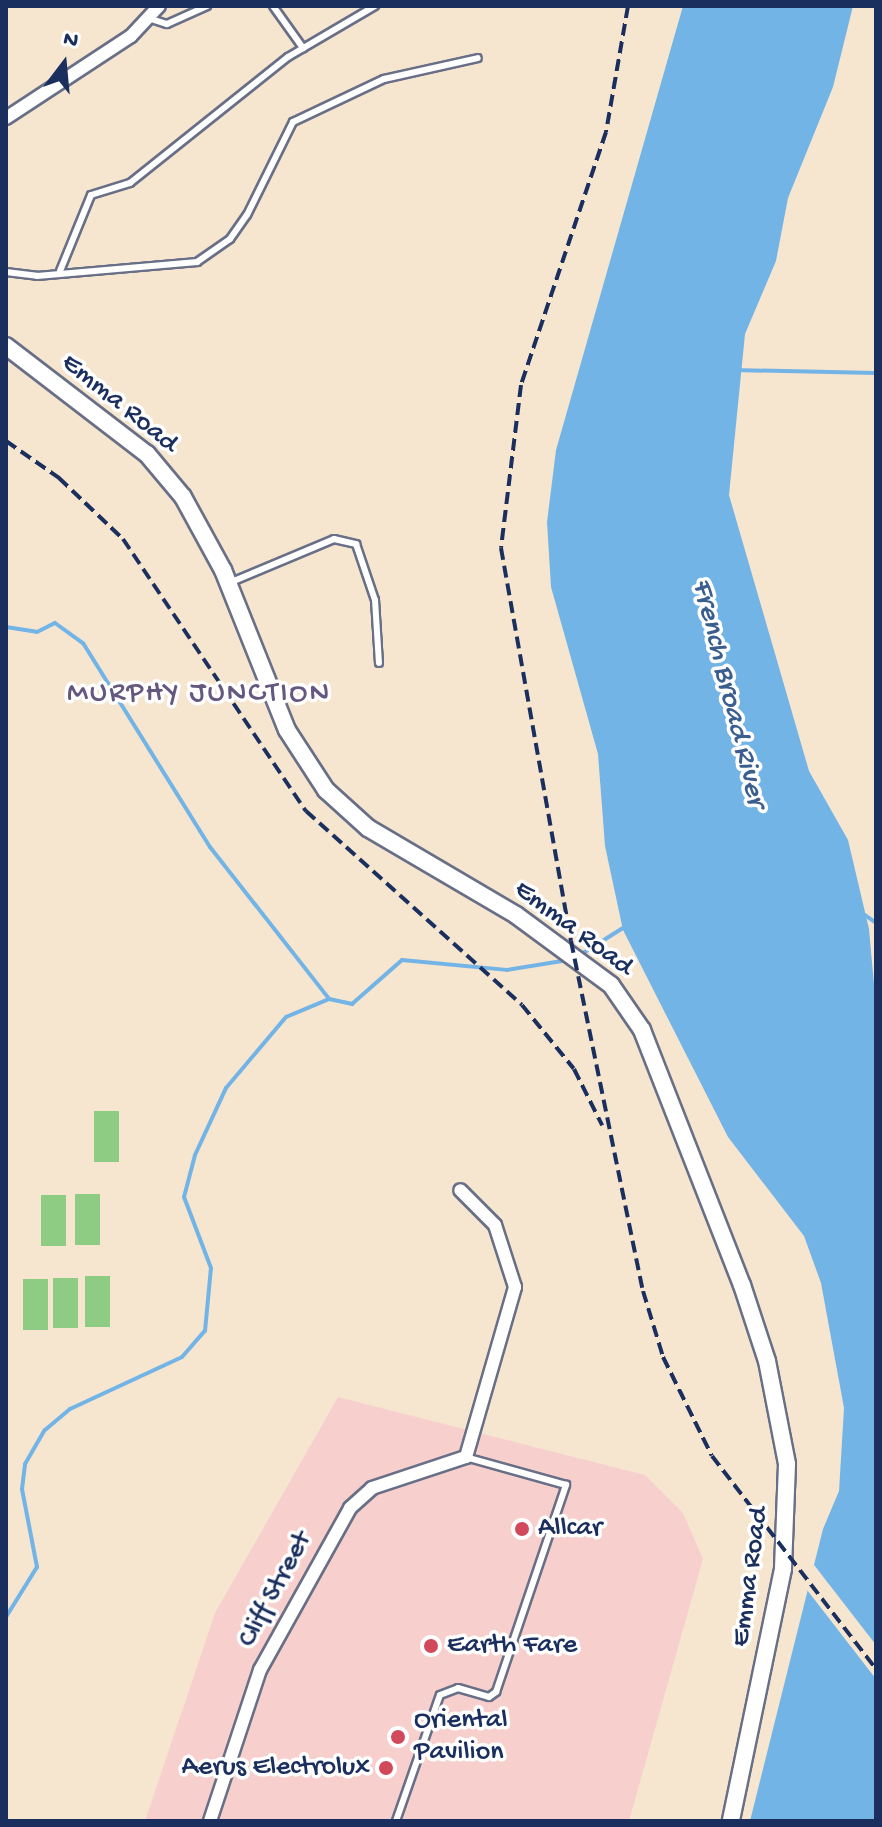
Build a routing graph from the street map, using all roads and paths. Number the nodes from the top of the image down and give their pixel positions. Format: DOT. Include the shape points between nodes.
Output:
graph roads {
  1 [pos="159,6"];
  2 [pos="207,6"];
  3 [pos="273,6"];
  4 [pos="375,6"];
  5 [pos="148,18"];
  6 [pos="303,48"];
  7 [pos="478,58"];
  8 [pos="6,118"];
  9 [pos="60,271"];
  10 [pos="6,272"];
  11 [pos="6,346"];
  12 [pos="229,583"];
  13 [pos="379,663"];
  14 [pos="460,1190"];
  15 [pos="466,1457"];
  16 [pos="210,1821"];
  17 [pos="396,1821"];
  18 [pos="731,1821"];
  1 -- 5 [label="street"];
  2 -- 5 [label="lane" via="167,24"];
  3 -- 6 [label="lane"];
  4 -- 6 [label="lane"];
  5 -- 8 [label="street"];
  6 -- 9 [label="lane" via="130,183 91,195"];
  7 -- 9 [label="lane" via="384,79 293,122 247,215 230,239 197,262"];
  9 -- 10 [label="lane"];
  11 -- 12 [label="street, Emma Road" via="147,454 183,497"];
  12 -- 13 [label="lane" via="334,539 356,544 375,600"];
  12 -- 18 [label="street, Emma Road" via="287,730 326,790 368,828 550,941 627,1001 670,1095 767,1361 787,1464 783,1569"];
  14 -- 15 [label="street" via="495,1225 515,1287"];
  15 -- 16 [label="street, Cliff Street" via="372,1488 350,1508 260,1670"];
  15 -- 17 [label="lane" via="566,1485 496,1692 489,1697 458,1688 440,1695"];
}
